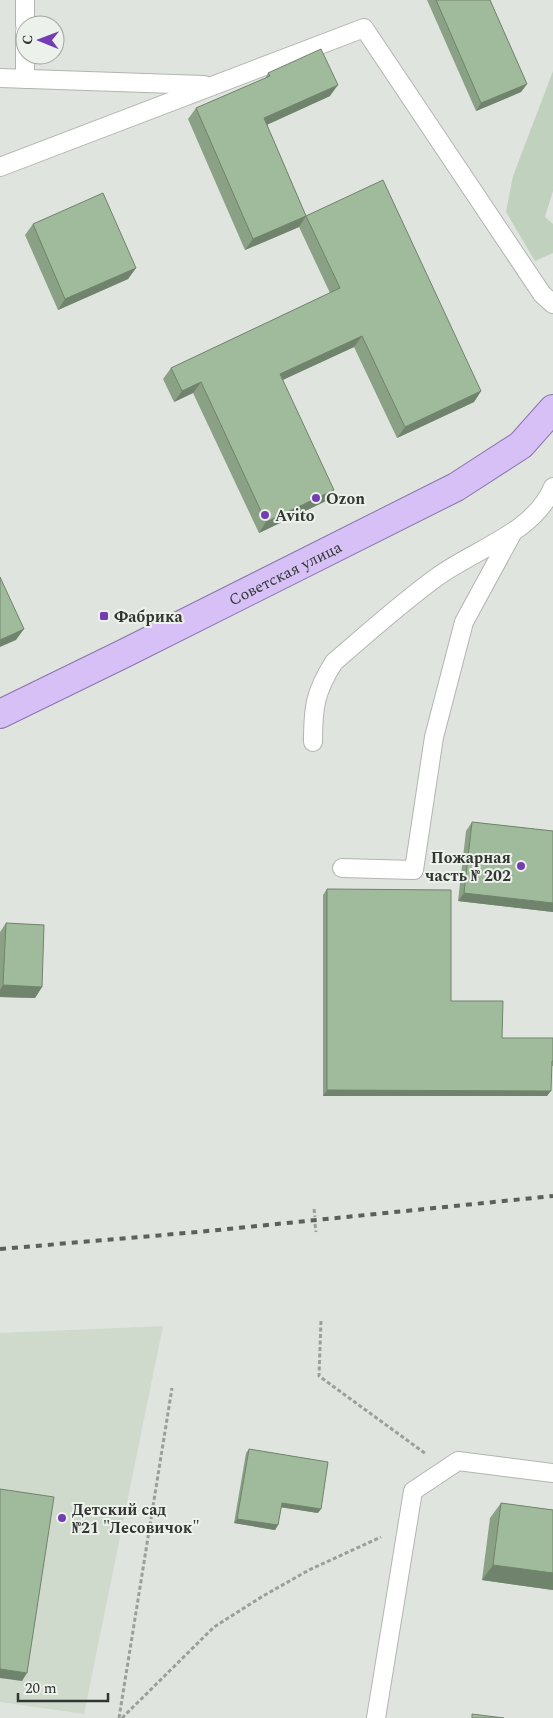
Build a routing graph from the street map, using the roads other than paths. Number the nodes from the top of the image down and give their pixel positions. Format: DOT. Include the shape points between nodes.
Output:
graph roads {
  1 [pos="25,0"];
  2 [pos="25,15"];
  3 [pos="24,65"];
  4 [pos="0,78"];
  5 [pos="24,79"];
  6 [pos="214,86"];
  7 [pos="0,167"];
  8 [pos="553,304"];
  9 [pos="553,409"];
  10 [pos="553,487"];
  11 [pos="513,532"];
  12 [pos="0,714"];
  13 [pos="313,742"];
  14 [pos="342,868"];
  15 [pos="553,1473"];
  16 [pos="376,1718"];
  1 -- 2 [label="lane"];
  3 -- 5 [label="lane"];
  4 -- 5 [label="lane"];
  5 -- 6 [label="lane"];
  6 -- 7 [label="lane"];
  6 -- 8 [label="lane" via="364,28 542,294"];
  9 -- 12 [label="main road, Советская улица" via="521,445 456,487"];
  10 -- 11 [label="lane" via="535,515"];
  11 -- 13 [label="lane" via="438,576 334,662 316,696"];
  11 -- 14 [label="lane" via="464,622 434,737 414,870"];
  15 -- 16 [label="lane" via="458,1461 413,1491"];
}
